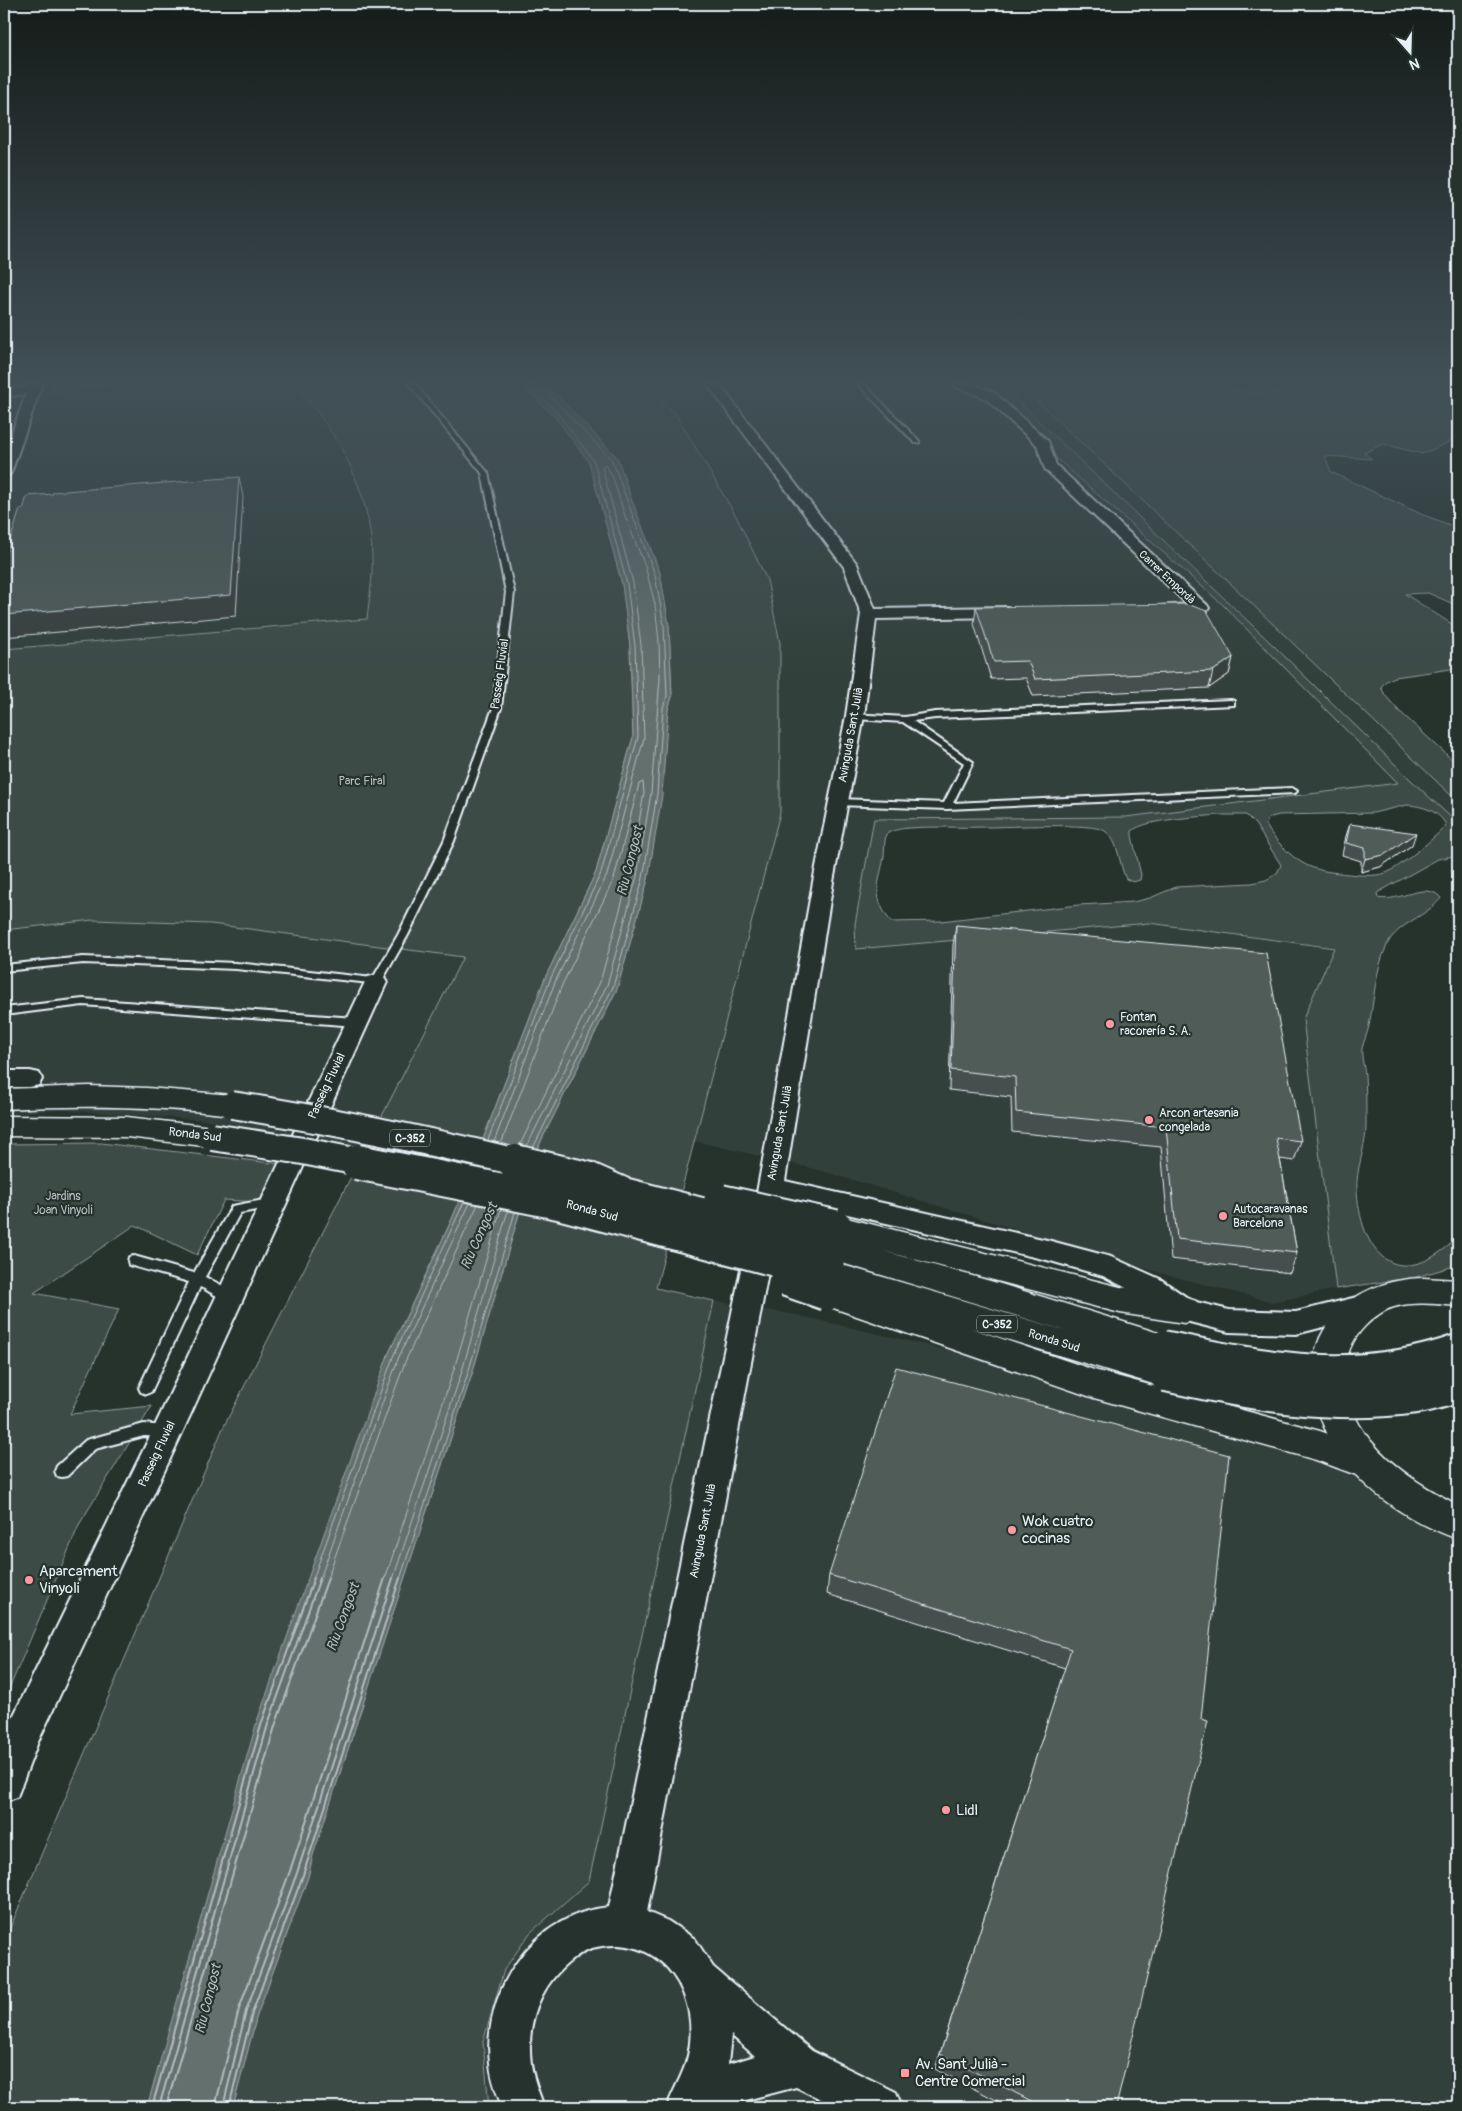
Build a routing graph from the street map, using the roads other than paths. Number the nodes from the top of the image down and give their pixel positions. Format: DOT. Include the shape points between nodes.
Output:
graph roads {
  1 [pos="486,483"];
  2 [pos="787,483"];
  3 [pos="1068,483"];
  4 [pos="1152,609"];
  5 [pos="1025,611"];
  6 [pos="869,614"];
  7 [pos="1231,703"];
  8 [pos="855,716"];
  9 [pos="905,720"];
  10 [pos="1292,792"];
  11 [pos="838,802"];
  12 [pos="947,806"];
  13 [pos="4,968"];
  14 [pos="376,982"];
  15 [pos="4,1012"];
  16 [pos="356,1022"];
  17 [pos="17,1079"];
  18 [pos="4,1099"];
  19 [pos="184,1099"];
  20 [pos="4,1126"];
  21 [pos="771,1187"];
  22 [pos="274,1203"];
  23 [pos="134,1261"];
  24 [pos="831,1261"];
  25 [pos="197,1279"];
  26 [pos="1458,1292"];
  27 [pos="230,1296"];
  28 [pos="1365,1306"];
  29 [pos="1184,1310"];
  30 [pos="1458,1352"];
  31 [pos="1165,1361"];
  32 [pos="1458,1386"];
  33 [pos="146,1388"];
  34 [pos="168,1431"];
  35 [pos="1370,1465"];
  36 [pos="62,1471"];
  37 [pos="1458,1522"];
  38 [pos="4,1784"];
  39 [pos="625,1925"];
  40 [pos="700,1982"];
  41 [pos="796,2066"];
  42 [pos="693,2100"];
  43 [pos="523,2107"];
  44 [pos="881,2107"];
  1 -- 14 [label="lane, Passeig Fluvial" via="510,592 497,708 449,841"];
  2 -- 6 [label="street, Avinguda Sant Julià" via="852,567"];
  3 -- 4 [label="street, Carrer Empordà" via="1201,608"];
  5 -- 6 [label="street"];
  6 -- 8 [label="street, Avinguda Sant Julià"];
  7 -- 9 [label="lane"];
  8 -- 9 [label="lane"];
  8 -- 11 [label="street, Avinguda Sant Julià"];
  9 -- 12 [label="lane" via="969,762"];
  10 -- 12 [label="lane"];
  11 -- 12 [label="lane"];
  11 -- 21 [label="street, Avinguda Sant Julià"];
  13 -- 14 [label="lane" via="83,960 236,966"];
  14 -- 16 [label="street, Passeig Fluvial"];
  15 -- 16 [label="lane" via="83,1002"];
  16 -- 22 [label="street, Passeig Fluvial"];
  17 -- 19 [label="main road" via="125,1084"];
  18 -- 19 [label="main road, Ronda Sud / C-352" via="38,1096"];
  19 -- 24 [label="main road, Ronda Sud / C-352, bridge" via="310,1117 587,1179 623,1195"];
  20 -- 24 [label="main road, Ronda Sud, bridge" via="127,1127 303,1151"];
  21 -- 29 [label="street" via="1047,1250 1111,1268 1150,1287"];
  21 -- 39 [label="street, Avinguda Sant Julià"];
  22 -- 25 [label="lane" via="236,1209"];
  22 -- 27 [label="street, Passeig Fluvial"];
  23 -- 25 [label="lane"];
  24 -- 29 [label="main road"];
  24 -- 31 [label="main road, Ronda Sud / C-352"];
  24 -- 35 [label="main road" via="1094,1384 1320,1446"];
  25 -- 27 [label="lane"];
  25 -- 33 [label="lane"];
  26 -- 28 [label="main road" via="1425,1290 1391,1295"];
  27 -- 34 [label="street, Passeig Fluvial"];
  28 -- 29 [label="street" via="1296,1324 1229,1321"];
  28 -- 35 [label="main road" via="1336,1336 1327,1358 1328,1391 1342,1428"];
  30 -- 31 [label="main road, C-352, bridge" via="1397,1368 1342,1372"];
  31 -- 32 [label="main road, C-352, bridge" via="1242,1391 1297,1399 1353,1401 1418,1396"];
  34 -- 36 [label="lane" via="144,1430 91,1444"];
  34 -- 38 [label="street, Passeig Fluvial" via="23,1735"];
  35 -- 37 [label="main road" via="1417,1502"];
  39 -- 40 [label="street" via="655,1934 681,1953"];
  39 -- 43 [label="street" via="593,1928 563,1942 537,1965 519,1996 509,2033 510,2071"];
  40 -- 41 [label="street"];
  40 -- 42 [label="street" via="711,2016 710,2054"];
  41 -- 42 [label="street"];
  41 -- 44 [label="street"];
}
